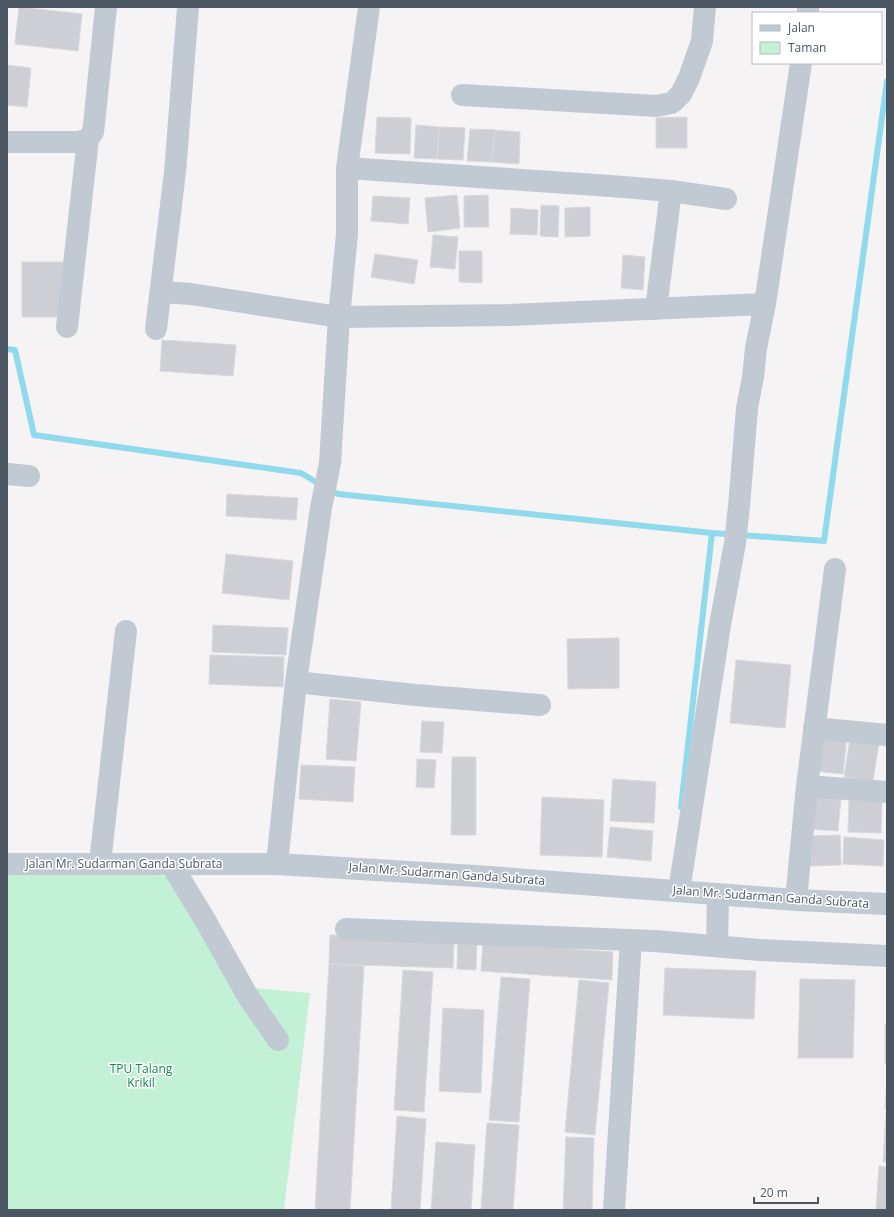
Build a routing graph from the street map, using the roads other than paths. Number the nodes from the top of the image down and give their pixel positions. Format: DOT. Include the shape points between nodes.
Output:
graph roads {
  1 [pos="106,7"];
  2 [pos="188,7"];
  3 [pos="369,7"];
  4 [pos="705,7"];
  5 [pos="801,64"];
  6 [pos="462,95"];
  7 [pos="88,139"];
  8 [pos="7,142"];
  9 [pos="347,168"];
  10 [pos="671,191"];
  11 [pos="726,199"];
  12 [pos="161,292"];
  13 [pos="765,304"];
  14 [pos="656,309"];
  15 [pos="339,317"];
  16 [pos="67,327"];
  17 [pos="156,329"];
  18 [pos="7,474"];
  19 [pos="29,476"];
  20 [pos="835,569"];
  21 [pos="126,631"];
  22 [pos="296,682"];
  23 [pos="540,705"];
  24 [pos="814,728"];
  25 [pos="887,735"];
  26 [pos="807,786"];
  27 [pos="887,792"];
  28 [pos="100,863"];
  29 [pos="7,864"];
  30 [pos="170,864"];
  31 [pos="277,864"];
  32 [pos="679,891"];
  33 [pos="718,894"];
  34 [pos="796,900"];
  35 [pos="887,904"];
  36 [pos="346,929"];
  37 [pos="631,940"];
  38 [pos="717,946"];
  39 [pos="887,956"];
  40 [pos="278,1040"];
  41 [pos="614,1210"];
  1 -- 7 [label="street" via="93,132"];
  2 -- 12 [label="street" via="175,172"];
  3 -- 9 [label="street"];
  4 -- 6 [label="street" via="702,41 689,78 681,94 671,103 657,106"];
  5 -- 13 [label="street"];
  7 -- 8 [label="street" via="79,142"];
  7 -- 16 [label="street"];
  9 -- 10 [label="street"];
  9 -- 15 [label="street" via="347,234"];
  10 -- 11 [label="street"];
  10 -- 14 [label="street"];
  12 -- 15 [label="street" via="191,294"];
  12 -- 17 [label="street"];
  13 -- 14 [label="street"];
  13 -- 32 [label="street" via="747,408 735,543"];
  14 -- 15 [label="street" via="510,315"];
  15 -- 22 [label="street" via="330,463"];
  18 -- 19 [label="street"];
  20 -- 24 [label="street"];
  21 -- 28 [label="street"];
  22 -- 23 [label="street" via="415,696"];
  22 -- 31 [label="street"];
  24 -- 25 [label="street"];
  24 -- 26 [label="street"];
  26 -- 27 [label="street"];
  26 -- 34 [label="street"];
  28 -- 29 [label="street, Jalan Mr. Sudarman Ganda Subrata"];
  28 -- 30 [label="street, Jalan Mr. Sudarman Ganda Subrata"];
  30 -- 31 [label="street, Jalan Mr. Sudarman Ganda Subrata"];
  30 -- 40 [label="street" via="247,995"];
  31 -- 32 [label="street, Jalan Mr. Sudarman Ganda Subrata"];
  32 -- 33 [label="street, Jalan Mr. Sudarman Ganda Subrata"];
  33 -- 34 [label="street, Jalan Mr. Sudarman Ganda Subrata"];
  33 -- 38 [label="street"];
  34 -- 35 [label="street, Jalan Mr. Sudarman Ganda Subrata"];
  36 -- 37 [label="street"];
  37 -- 38 [label="street"];
  37 -- 41 [label="street"];
  38 -- 39 [label="street"];
}
